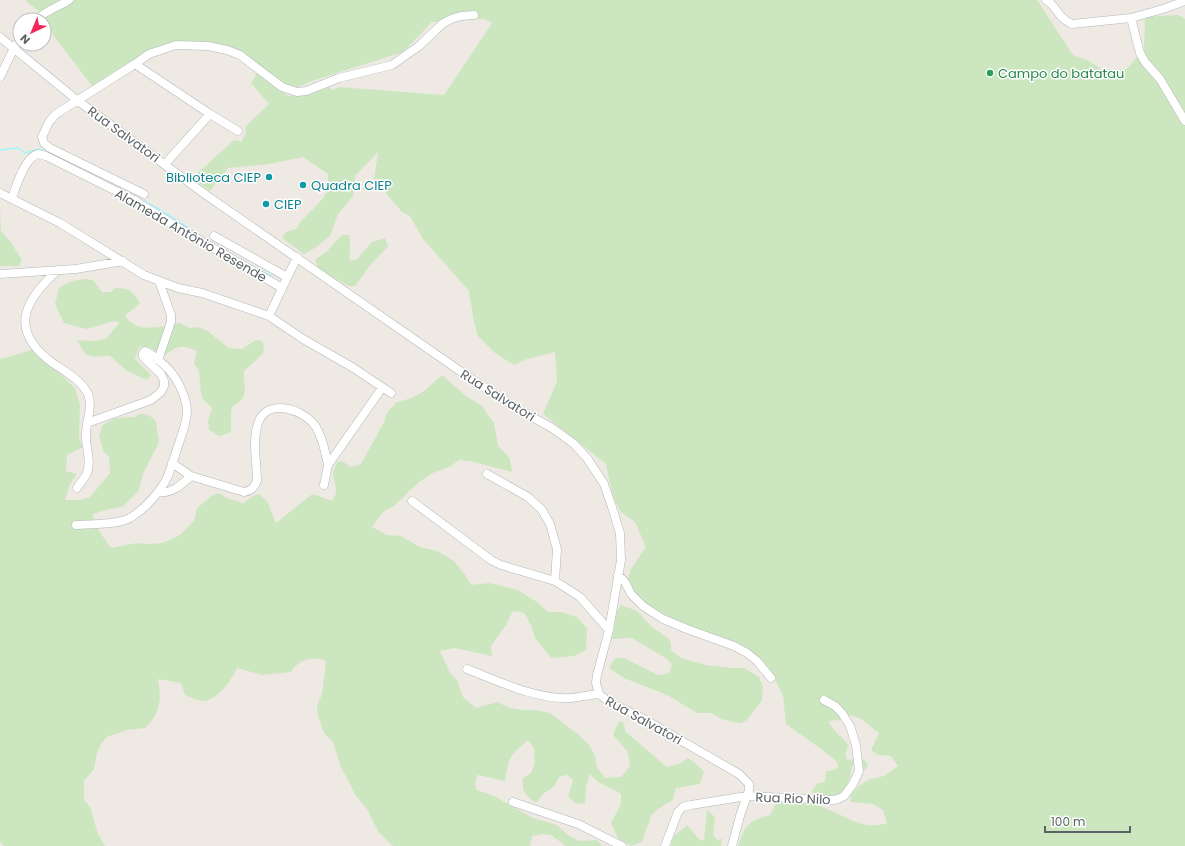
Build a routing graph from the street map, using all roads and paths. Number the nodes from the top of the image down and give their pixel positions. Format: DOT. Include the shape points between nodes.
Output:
graph roads {
  1 [pos="69,0"];
  2 [pos="1185,1"];
  3 [pos="1051,2"];
  4 [pos="46,12"];
  5 [pos="474,15"];
  6 [pos="1130,18"];
  7 [pos="0,37"];
  8 [pos="12,46"];
  9 [pos="12,52"];
  10 [pos="19,52"];
  11 [pos="135,64"];
  12 [pos="0,77"];
  13 [pos="78,101"];
  14 [pos="210,114"];
  15 [pos="1185,121"];
  16 [pos="238,131"];
  17 [pos="165,164"];
  18 [pos="0,194"];
  19 [pos="144,194"];
  20 [pos="12,198"];
  21 [pos="214,236"];
  22 [pos="297,257"];
  23 [pos="123,261"];
  24 [pos="58,270"];
  25 [pos="0,274"];
  26 [pos="287,277"];
  27 [pos="159,281"];
  28 [pos="282,288"];
  29 [pos="269,316"];
  30 [pos="158,360"];
  31 [pos="382,388"];
  32 [pos="391,393"];
  33 [pos="87,423"];
  34 [pos="172,463"];
  35 [pos="328,465"];
  36 [pos="486,474"];
  37 [pos="191,476"];
  38 [pos="324,485"];
  39 [pos="77,488"];
  40 [pos="158,492"];
  41 [pos="412,501"];
  42 [pos="76,525"];
  43 [pos="618,575"];
  44 [pos="555,581"];
  45 [pos="609,630"];
  46 [pos="467,669"];
  47 [pos="771,678"];
  48 [pos="599,694"];
  49 [pos="824,700"];
  50 [pos="747,796"];
  51 [pos="513,802"];
  52 [pos="622,846"];
  53 [pos="665,846"];
  54 [pos="732,846"];
  1 -- 4 [label="street"];
  2 -- 6 [label="street"];
  3 -- 6 [label="street" via="1064,20 1072,24"];
  5 -- 11 [label="street" via="461,16 442,24 419,46 392,65 339,78 306,91 297,92 282,87 240,55 208,46 176,45 149,54"];
  6 -- 15 [label="street" via="1140,53"];
  7 -- 8 [label="street, Rua Salvatori"];
  9 -- 12 [label="street"];
  10 -- 13 [label="street, Rua Salvatori"];
  11 -- 13 [label="street"];
  11 -- 14 [label="street"];
  13 -- 17 [label="street, Rua Salvatori"];
  13 -- 19 [label="street, Alameda Antônio Resende" via="56,114 49,122 42,138 44,143"];
  14 -- 16 [label="street"];
  14 -- 17 [label="street"];
  17 -- 22 [label="street, Rua Salvatori"];
  18 -- 20 [label="street"];
  20 -- 23 [label="street"];
  20 -- 28 [label="street, Alameda Antônio Resende" via="21,174 31,158 34,155 42,155 134,200"];
  21 -- 26 [label="street, Alameda Antônio Resende"];
  22 -- 26 [label="street"];
  22 -- 43 [label="street, Rua Salvatori" via="476,382 573,443 587,458 604,484 612,507 620,533 621,560"];
  23 -- 24 [label="street"];
  23 -- 27 [label="street" via="144,275"];
  24 -- 25 [label="street"];
  24 -- 33 [label="street" via="30,303 25,322 38,351 74,378 88,395 90,407"];
  26 -- 28 [label="street"];
  27 -- 29 [label="street"];
  27 -- 30 [label="street" via="171,322"];
  28 -- 29 [label="street"];
  29 -- 31 [label="street"];
  30 -- 33 [label="street" via="150,353 143,353 143,357 161,374 164,381 161,392 151,400"];
  30 -- 34 [label="street" via="168,368 186,401 186,422"];
  31 -- 32 [label="street"];
  31 -- 35 [label="street"];
  33 -- 39 [label="street" via="88,467"];
  34 -- 37 [label="street"];
  34 -- 40 [label="street" via="167,478"];
  35 -- 37 [label="street" via="322,439 315,425 290,410 274,408 265,413 258,422 255,439 255,488 244,492"];
  35 -- 38 [label="street"];
  36 -- 44 [label="street" via="528,497 542,510 550,524 557,549"];
  37 -- 40 [label="street" via="169,492"];
  40 -- 42 [label="street" via="130,518"];
  41 -- 44 [label="street" via="491,560"];
  43 -- 45 [label="street, Rua Salvatori"];
  43 -- 47 [label="street" via="643,606 663,619 747,653"];
  44 -- 45 [label="street" via="580,597"];
  45 -- 48 [label="street, Rua Salvatori" via="596,675"];
  46 -- 48 [label="street" via="543,696 570,698"];
  48 -- 50 [label="street, Rua Salvatori" via="739,774 749,784"];
  49 -- 50 [label="street, Rua Rio Nilo" via="842,713 850,726 856,745 859,771 844,796 833,800"];
  50 -- 53 [label="street, Rua Rio Nilo" via="683,807 678,812"];
  50 -- 54 [label="street"];
  51 -- 52 [label="street" via="578,824"];
}
